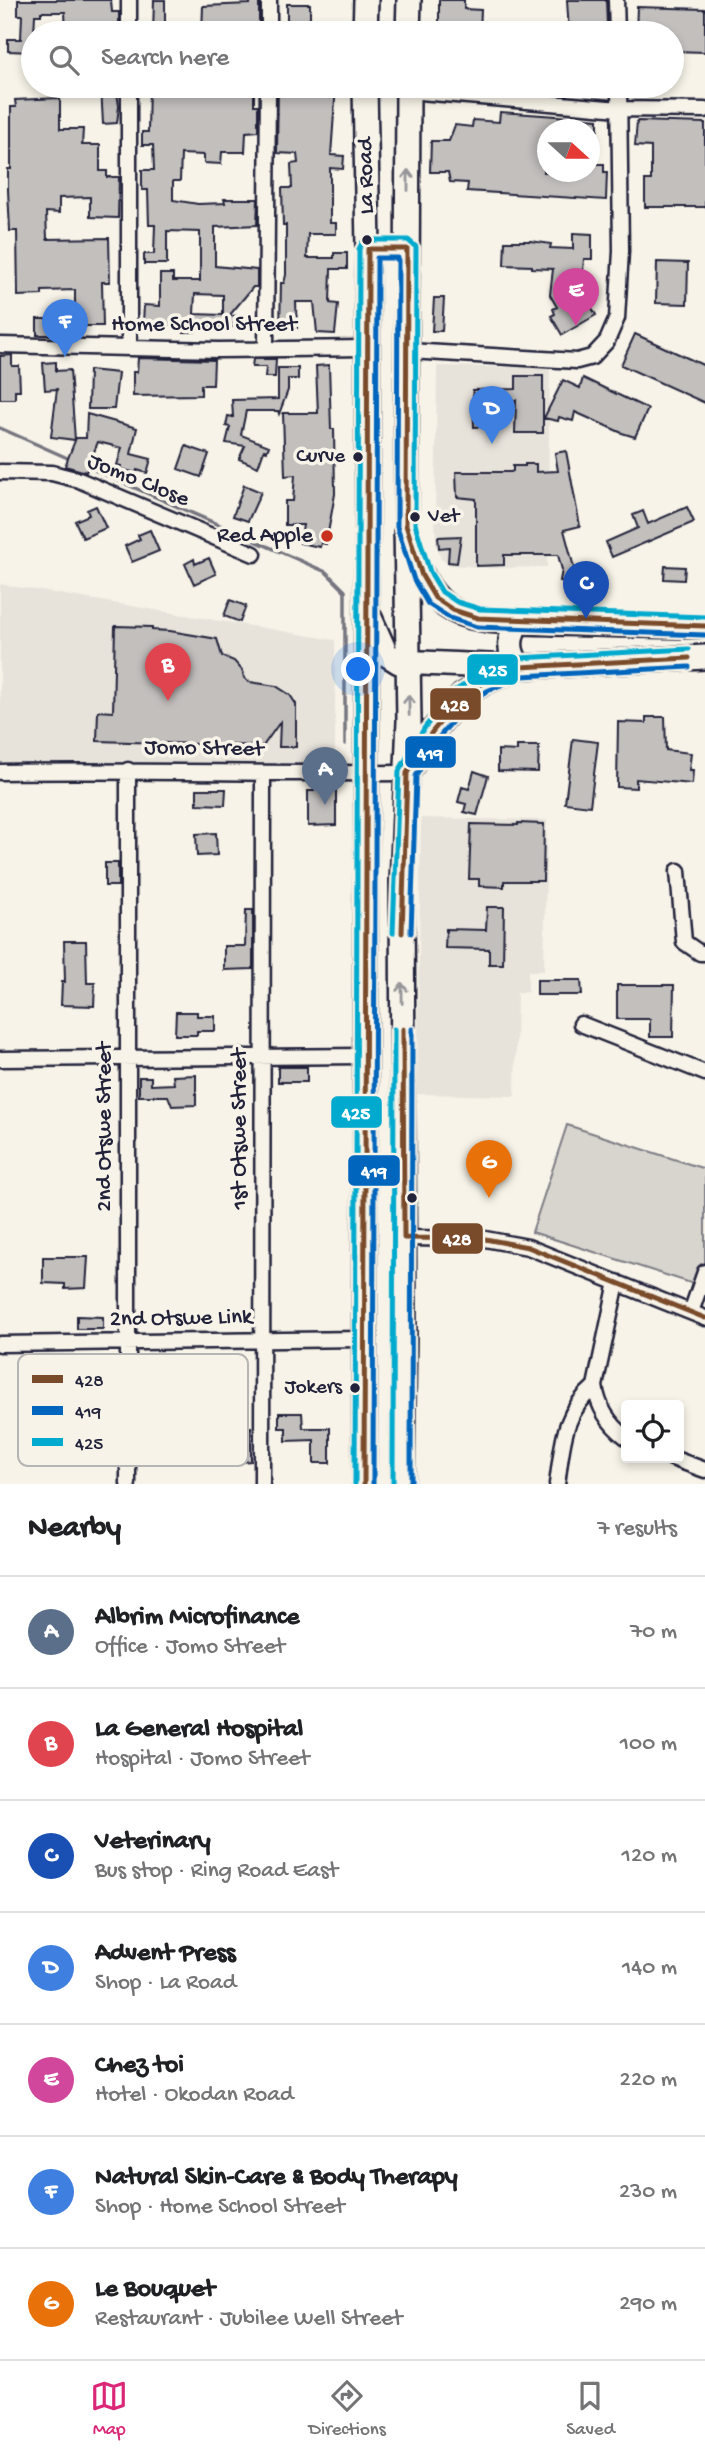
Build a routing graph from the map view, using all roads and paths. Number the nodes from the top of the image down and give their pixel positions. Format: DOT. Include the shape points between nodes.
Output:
graph roads {
  1 [pos="130,0"];
  2 [pos="269,0"];
  3 [pos="366,0"];
  4 [pos="409,0"];
  5 [pos="616,0"];
  6 [pos="129,21"];
  7 [pos="269,21"];
  8 [pos="365,21"];
  9 [pos="408,21"];
  10 [pos="617,21"];
  11 [pos="129,98"];
  12 [pos="268,98"];
  13 [pos="365,98"];
  14 [pos="408,98"];
  15 [pos="509,98"];
  16 [pos="620,98"];
  17 [pos="620,109"];
  18 [pos="705,110"];
  19 [pos="368,249"];
  20 [pos="407,249"];
  21 [pos="0,345"];
  22 [pos="129,348"];
  23 [pos="366,348"];
  24 [pos="266,349"];
  25 [pos="408,351"];
  26 [pos="0,472"];
  27 [pos="406,525"];
  28 [pos="254,554"];
  29 [pos="366,605"];
  30 [pos="517,621"];
  31 [pos="705,626"];
  32 [pos="705,657"];
  33 [pos="408,662"];
  34 [pos="520,667"];
  35 [pos="128,770"];
  36 [pos="0,772"];
  37 [pos="262,773"];
  38 [pos="407,773"];
  39 [pos="366,774"];
  40 [pos="678,872"];
  41 [pos="705,953"];
  42 [pos="581,1024"];
  43 [pos="262,1056"];
  44 [pos="366,1056"];
  45 [pos="128,1058"];
  46 [pos="0,1059"];
  47 [pos="705,1073"];
  48 [pos="404,1238"];
  49 [pos="705,1272"];
  50 [pos="617,1282"];
  51 [pos="698,1315"];
  52 [pos="363,1339"];
  53 [pos="262,1340"];
  54 [pos="128,1342"];
  55 [pos="0,1344"];
  56 [pos="128,1354"];
  57 [pos="595,1386"];
  58 [pos="621,1433"];
  59 [pos="684,1462"];
  60 [pos="128,1466"];
  61 [pos="705,1470"];
  62 [pos="128,1484"];
  63 [pos="262,1484"];
  64 [pos="364,1484"];
  65 [pos="402,1484"];
  66 [pos="557,1484"];
  1 -- 6 [label="street"];
  2 -- 7 [label="street"];
  3 -- 8 [label="main road"];
  4 -- 9 [label="main road"];
  5 -- 10 [label="street"];
  11 -- 22 [label="street"];
  12 -- 24 [label="street"];
  13 -- 19 [label="main road, La Road"];
  20 -- 14 [label="main road, La Road, one-way"];
  15 -- 17 [label="street"];
  16 -- 17 [label="street"];
  17 -- 18 [label="street"];
  17 -- 25 [label="street" via="621,251 617,318 607,341 592,358 577,361"];
  19 -- 20 [label="main road"];
  19 -- 23 [label="main road, La Road"];
  20 -- 25 [label="main road, La Road"];
  21 -- 22 [label="street, Home School Street"];
  22 -- 24 [label="street, Home School Street"];
  23 -- 24 [label="street, Home School Street"];
  23 -- 29 [label="main road, La Road"];
  25 -- 27 [label="main road, La Road"];
  26 -- 28 [label="street, Jomo Close" via="52,473 79,480"];
  27 -- 30 [label="main road" via="416,564 435,598 478,618"];
  27 -- 33 [label="main road, La Road"];
  29 -- 33 [label="main road" via="386,654"];
  29 -- 39 [label="main road, La Road"];
  30 -- 31 [label="main road"];
  30 -- 34 [label="main road" via="509,646"];
  32 -- 34 [label="main road"];
  33 -- 34 [label="main road"];
  38 -- 33 [label="main road, La Road, one-way"];
  34 -- 38 [label="main road" via="462,696"];
  35 -- 36 [label="street, Jomo Street"];
  35 -- 37 [label="street, Jomo Street"];
  35 -- 45 [label="street, 2nd Otswe Street"];
  37 -- 39 [label="street, Jomo Street"];
  37 -- 43 [label="street, 1st Otswe Street"];
  38 -- 39 [label="street, Jomo Street"];
  48 -- 38 [label="main road, La Road, one-way" via="402,881"];
  39 -- 44 [label="main road, La Road"];
  40 -- 41 [label="street" via="684,942"];
  42 -- 47 [label="street"];
  43 -- 44 [label="street"];
  43 -- 45 [label="street"];
  43 -- 53 [label="street, 1st Otswe Street"];
  44 -- 52 [label="main road, La Road"];
  45 -- 46 [label="street"];
  45 -- 54 [label="street, 2nd Otswe Street"];
  48 -- 50 [label="street" via="505,1242"];
  48 -- 65 [label="main road, La Road"];
  49 -- 51 [label="street"];
  50 -- 51 [label="street"];
  50 -- 57 [label="street"];
  52 -- 53 [label="street, 2nd Otswe Link"];
  52 -- 64 [label="main road, La Road"];
  53 -- 54 [label="street, 2nd Otswe Link"];
  53 -- 63 [label="street, 1st Otswe Street"];
  54 -- 55 [label="street, 2nd Otswe Link"];
  54 -- 56 [label="street, 2nd Otswe Street"];
  57 -- 58 [label="street" via="598,1402"];
  57 -- 66 [label="street" via="572,1412"];
  59 -- 61 [label="street"];
  60 -- 62 [label="street, 2nd Otswe Street"];
}
